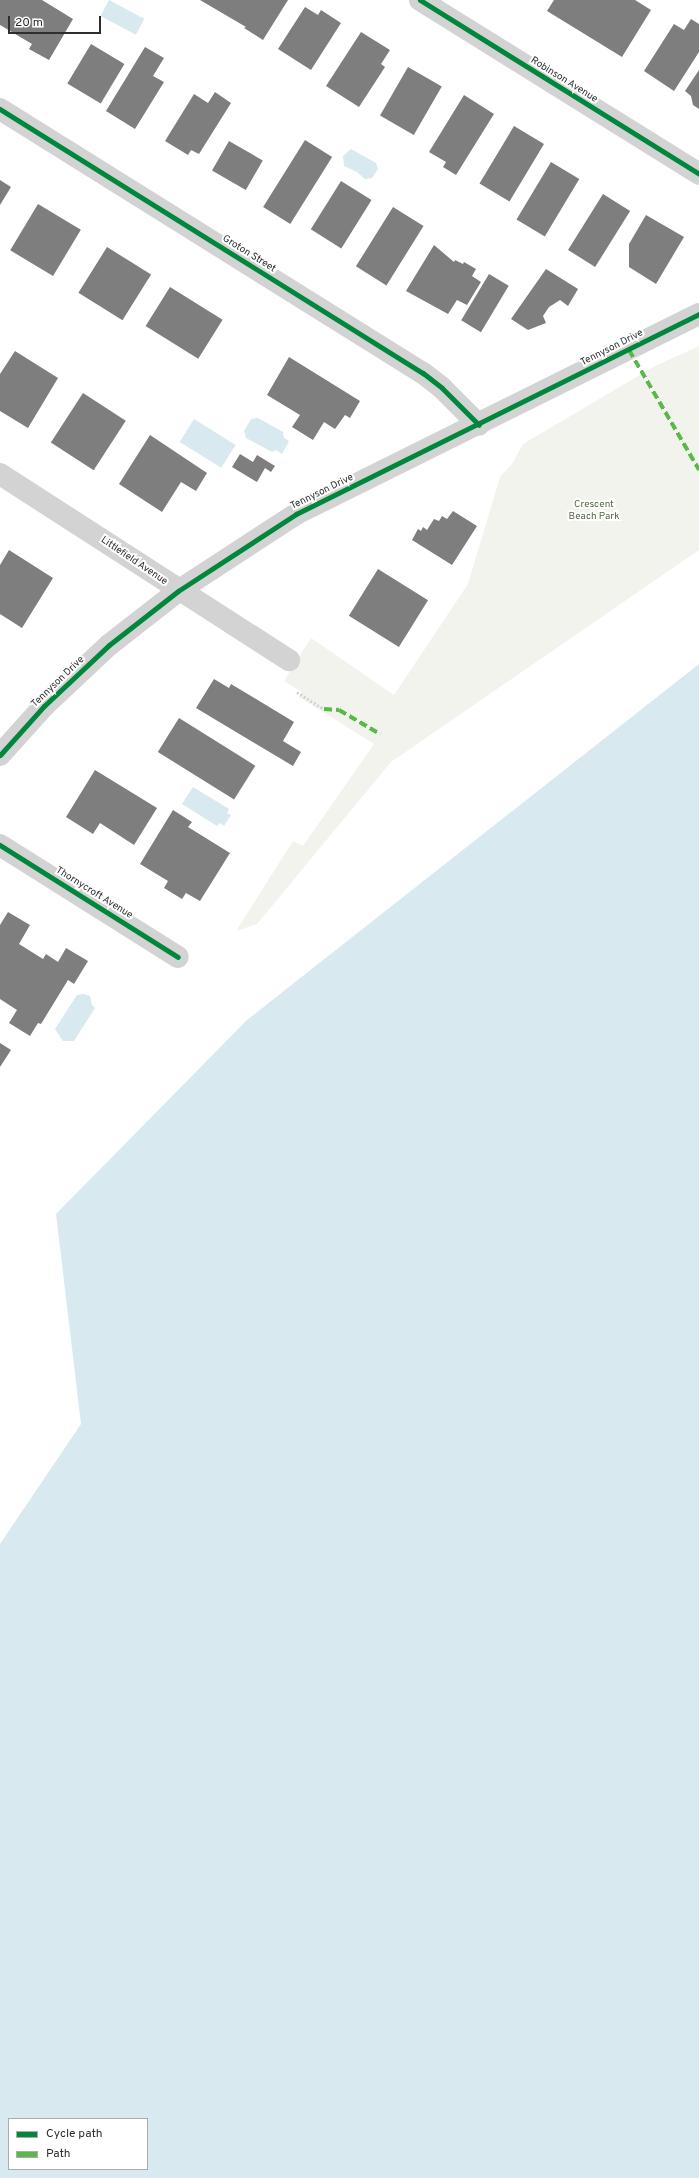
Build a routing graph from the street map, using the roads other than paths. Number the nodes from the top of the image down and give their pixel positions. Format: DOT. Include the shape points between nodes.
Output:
graph roads {
  1 [pos="420,0"];
  2 [pos="0,109"];
  3 [pos="699,174"];
  4 [pos="699,314"];
  5 [pos="479,425"];
  6 [pos="0,474"];
  7 [pos="178,591"];
  8 [pos="288,660"];
  9 [pos="0,755"];
  10 [pos="0,846"];
  11 [pos="178,957"];
  1 -- 3 [label="street, Robinson Avenue"];
  2 -- 5 [label="street, Groton Street" via="423,373"];
  4 -- 5 [label="street, Tennyson Drive"];
  5 -- 7 [label="street, Tennyson Drive" via="296,514"];
  6 -- 7 [label="street, Littlefield Avenue" via="113,545"];
  7 -- 8 [label="street, Littlefield Avenue"];
  7 -- 9 [label="street, Tennyson Drive" via="109,645 44,706"];
  10 -- 11 [label="street, Thornycroft Avenue"];
}
